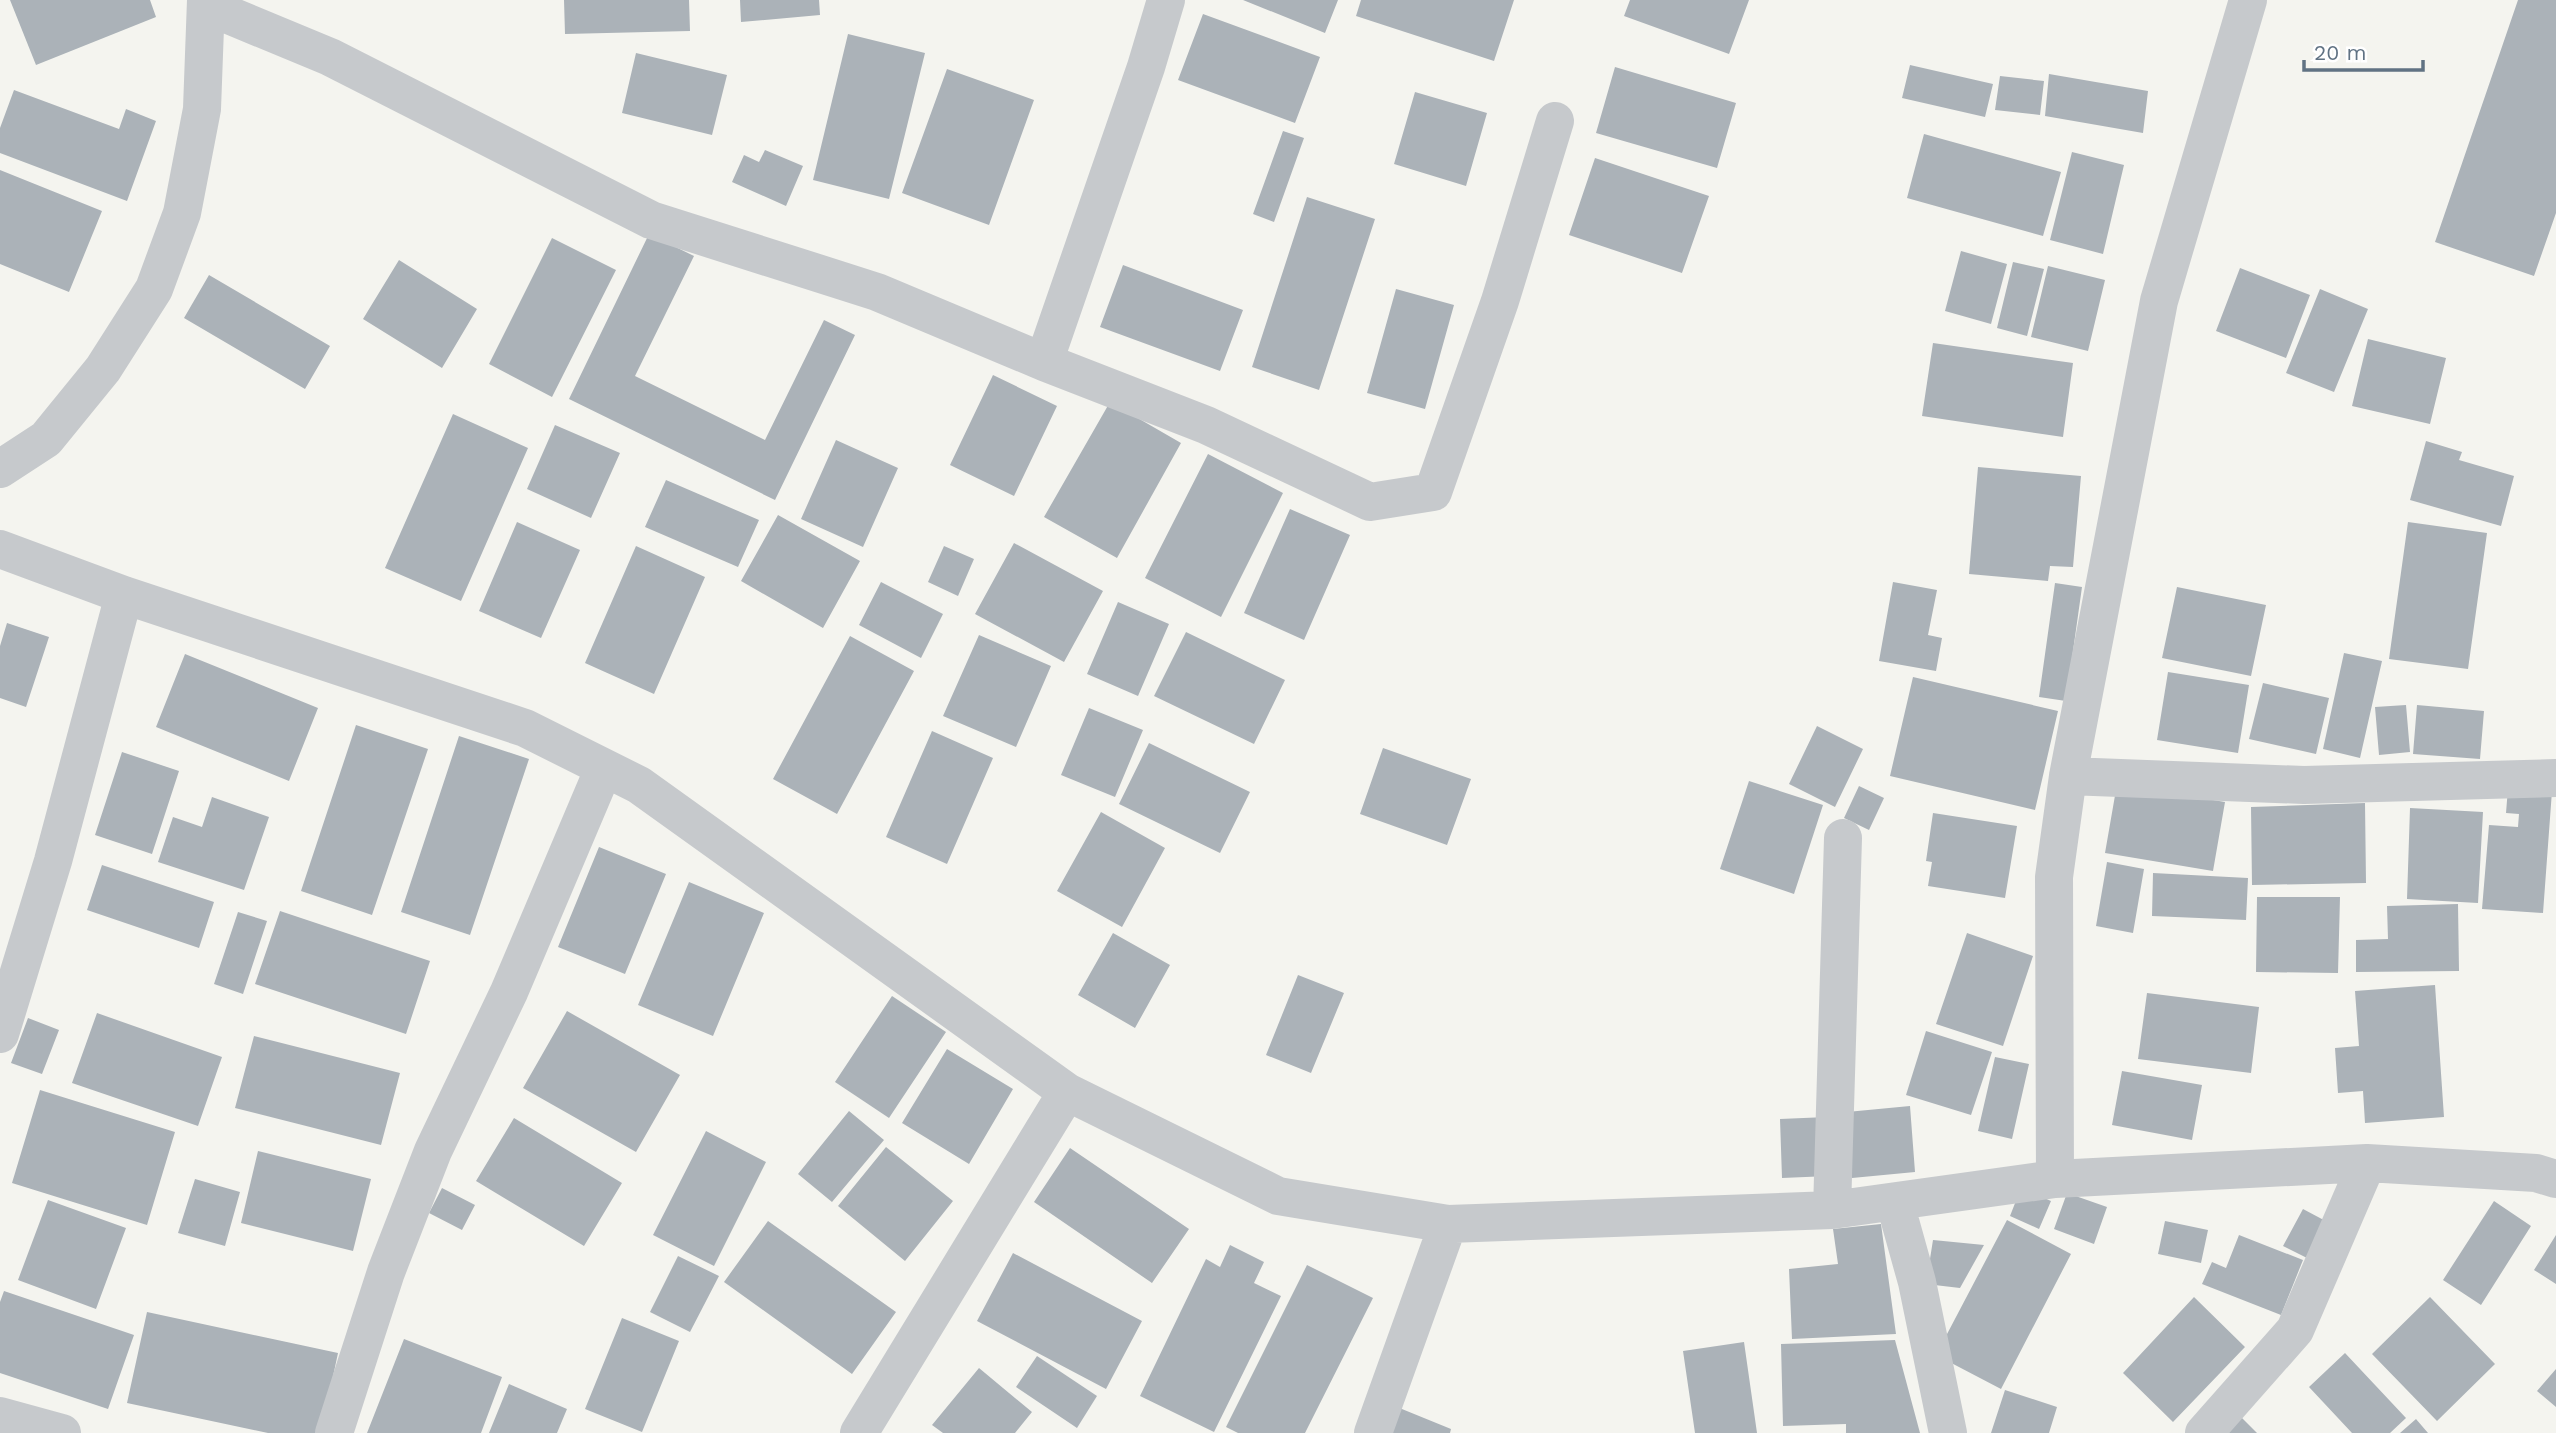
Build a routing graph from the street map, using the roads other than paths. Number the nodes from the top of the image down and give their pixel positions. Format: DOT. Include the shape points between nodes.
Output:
graph roads {
  1 [pos="1166,0"];
  2 [pos="2248,0"];
  3 [pos="206,3"];
  4 [pos="1555,121"];
  5 [pos="1044,362"];
  6 [pos="0,469"];
  7 [pos="0,549"];
  8 [pos="124,595"];
  9 [pos="604,768"];
  10 [pos="2068,776"];
  11 [pos="2556,778"];
  12 [pos="1843,838"];
  13 [pos="0,1034"];
  14 [pos="1068,1092"];
  15 [pos="2367,1163"];
  16 [pos="2055,1179"];
  17 [pos="2556,1179"];
  18 [pos="1895,1203"];
  19 [pos="1832,1210"];
  20 [pos="1448,1224"];
  21 [pos="0,1416"];
  22 [pos="62,1433"];
  23 [pos="334,1433"];
  24 [pos="859,1433"];
  25 [pos="1373,1433"];
  26 [pos="1948,1433"];
  27 [pos="2204,1433"];
  1 -- 5 [label="street"];
  2 -- 10 [label="street" via="2159,301"];
  3 -- 5 [label="street" via="330,57 651,220 877,292"];
  3 -- 6 [label="street" via="202,109 182,213 154,289 103,369 46,439"];
  4 -- 5 [label="street" via="1500,301 1433,492 1370,502 1206,425"];
  7 -- 8 [label="street"];
  8 -- 9 [label="street" via="525,728"];
  8 -- 13 [label="street" via="53,861"];
  9 -- 14 [label="street" via="639,785"];
  9 -- 23 [label="street" via="509,992 433,1151 386,1272"];
  10 -- 11 [label="street" via="2304,785"];
  10 -- 16 [label="street" via="2054,877"];
  12 -- 19 [label="street"];
  14 -- 20 [label="street" via="1278,1196"];
  14 -- 24 [label="street"];
  15 -- 16 [label="street"];
  15 -- 17 [label="street" via="2536,1173"];
  15 -- 27 [label="street" via="2295,1330"];
  16 -- 18 [label="street"];
  18 -- 19 [label="street"];
  18 -- 26 [label="street" via="1917,1282"];
  19 -- 20 [label="street"];
  20 -- 25 [label="street"];
  21 -- 22 [label="street"];
}
